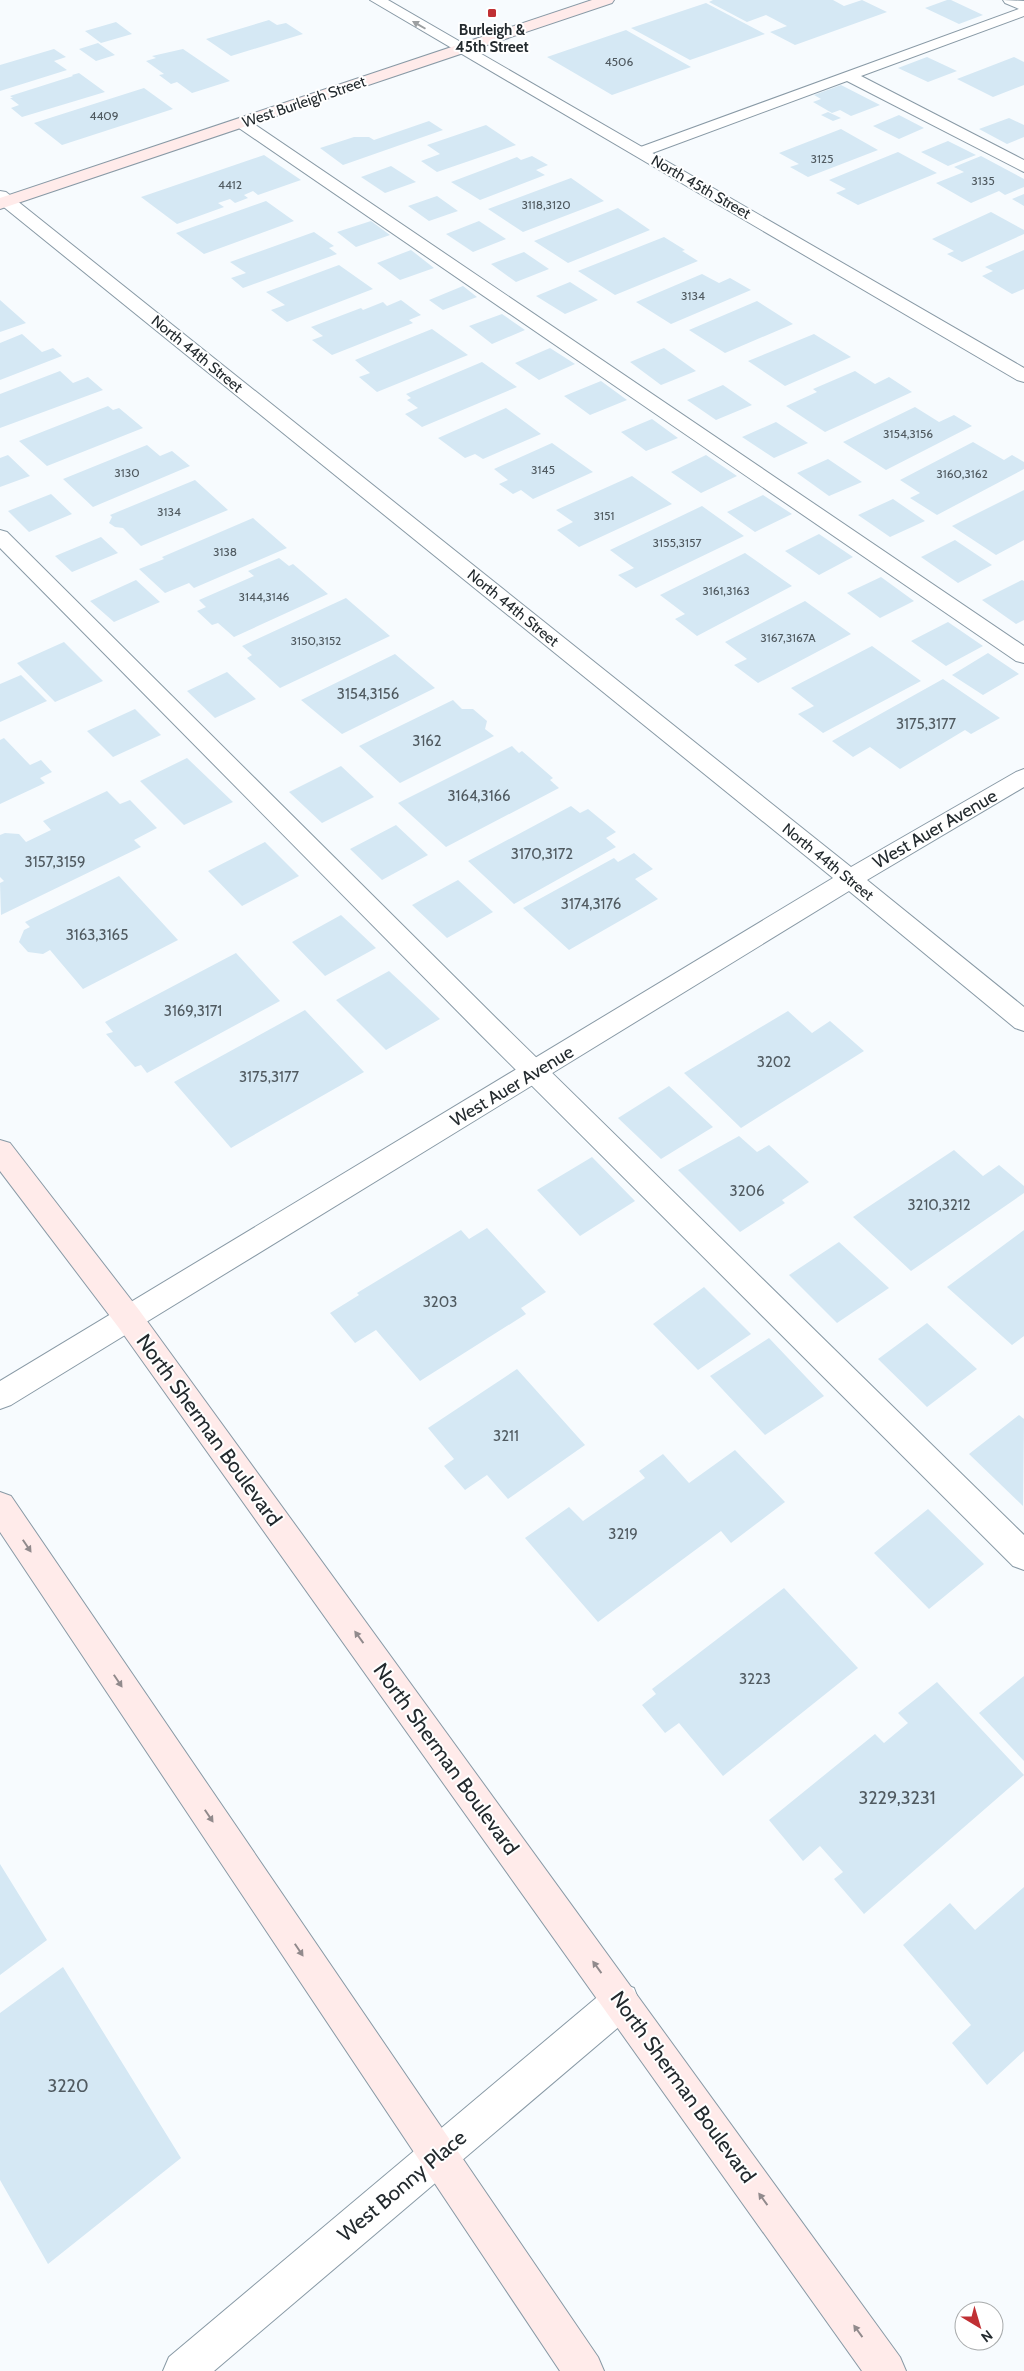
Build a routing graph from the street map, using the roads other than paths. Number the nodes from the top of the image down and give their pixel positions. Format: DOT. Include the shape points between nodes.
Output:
graph roads {
  1 [pos="377,0"];
  2 [pos="607,0"];
  3 [pos="1010,0"];
  4 [pos="1024,9"];
  5 [pos="461,49"];
  6 [pos="849,76"];
  7 [pos="242,123"];
  8 [pos="641,152"];
  9 [pos="1024,167"];
  10 [pos="3,201"];
  11 [pos="1024,376"];
  12 [pos="0,536"];
  13 [pos="1024,656"];
  14 [pos="1024,777"];
  15 [pos="850,879"];
  16 [pos="1024,1021"];
  17 [pos="534,1072"];
  18 [pos="0,1151"];
  19 [pos="129,1319"];
  20 [pos="0,1396"];
  21 [pos="0,1506"];
  22 [pos="1024,1556"];
  23 [pos="622,2001"];
  24 [pos="438,2156"];
  25 [pos="183,2371"];
  26 [pos="584,2371"];
  27 [pos="886,2371"];
  5 -- 1 [label="street, North 45th Street, one-way"];
  2 -- 5 [label="main road, West Burleigh Street"];
  3 -- 4 [label="street"];
  4 -- 6 [label="street"];
  5 -- 7 [label="main road, West Burleigh Street"];
  5 -- 8 [label="street, North 45th Street"];
  6 -- 8 [label="street"];
  6 -- 9 [label="street"];
  7 -- 10 [label="main road, West Burleigh Street"];
  7 -- 13 [label="street"];
  8 -- 11 [label="street, North 45th Street"];
  10 -- 15 [label="street, North 44th Street"];
  12 -- 17 [label="street"];
  14 -- 15 [label="street, West Auer Avenue"];
  15 -- 16 [label="street, North 44th Street"];
  15 -- 17 [label="street, West Auer Avenue"];
  17 -- 19 [label="street, West Auer Avenue"];
  17 -- 22 [label="street"];
  18 -- 19 [label="main road, North Sherman Boulevard"];
  19 -- 20 [label="street, West Auer Avenue"];
  23 -- 19 [label="main road, North Sherman Boulevard, one-way"];
  21 -- 24 [label="main road, one-way"];
  23 -- 24 [label="street, West Bonny Place"];
  27 -- 23 [label="main road, North Sherman Boulevard, one-way"];
  24 -- 25 [label="street, West Bonny Place"];
  24 -- 26 [label="main road"];
}
